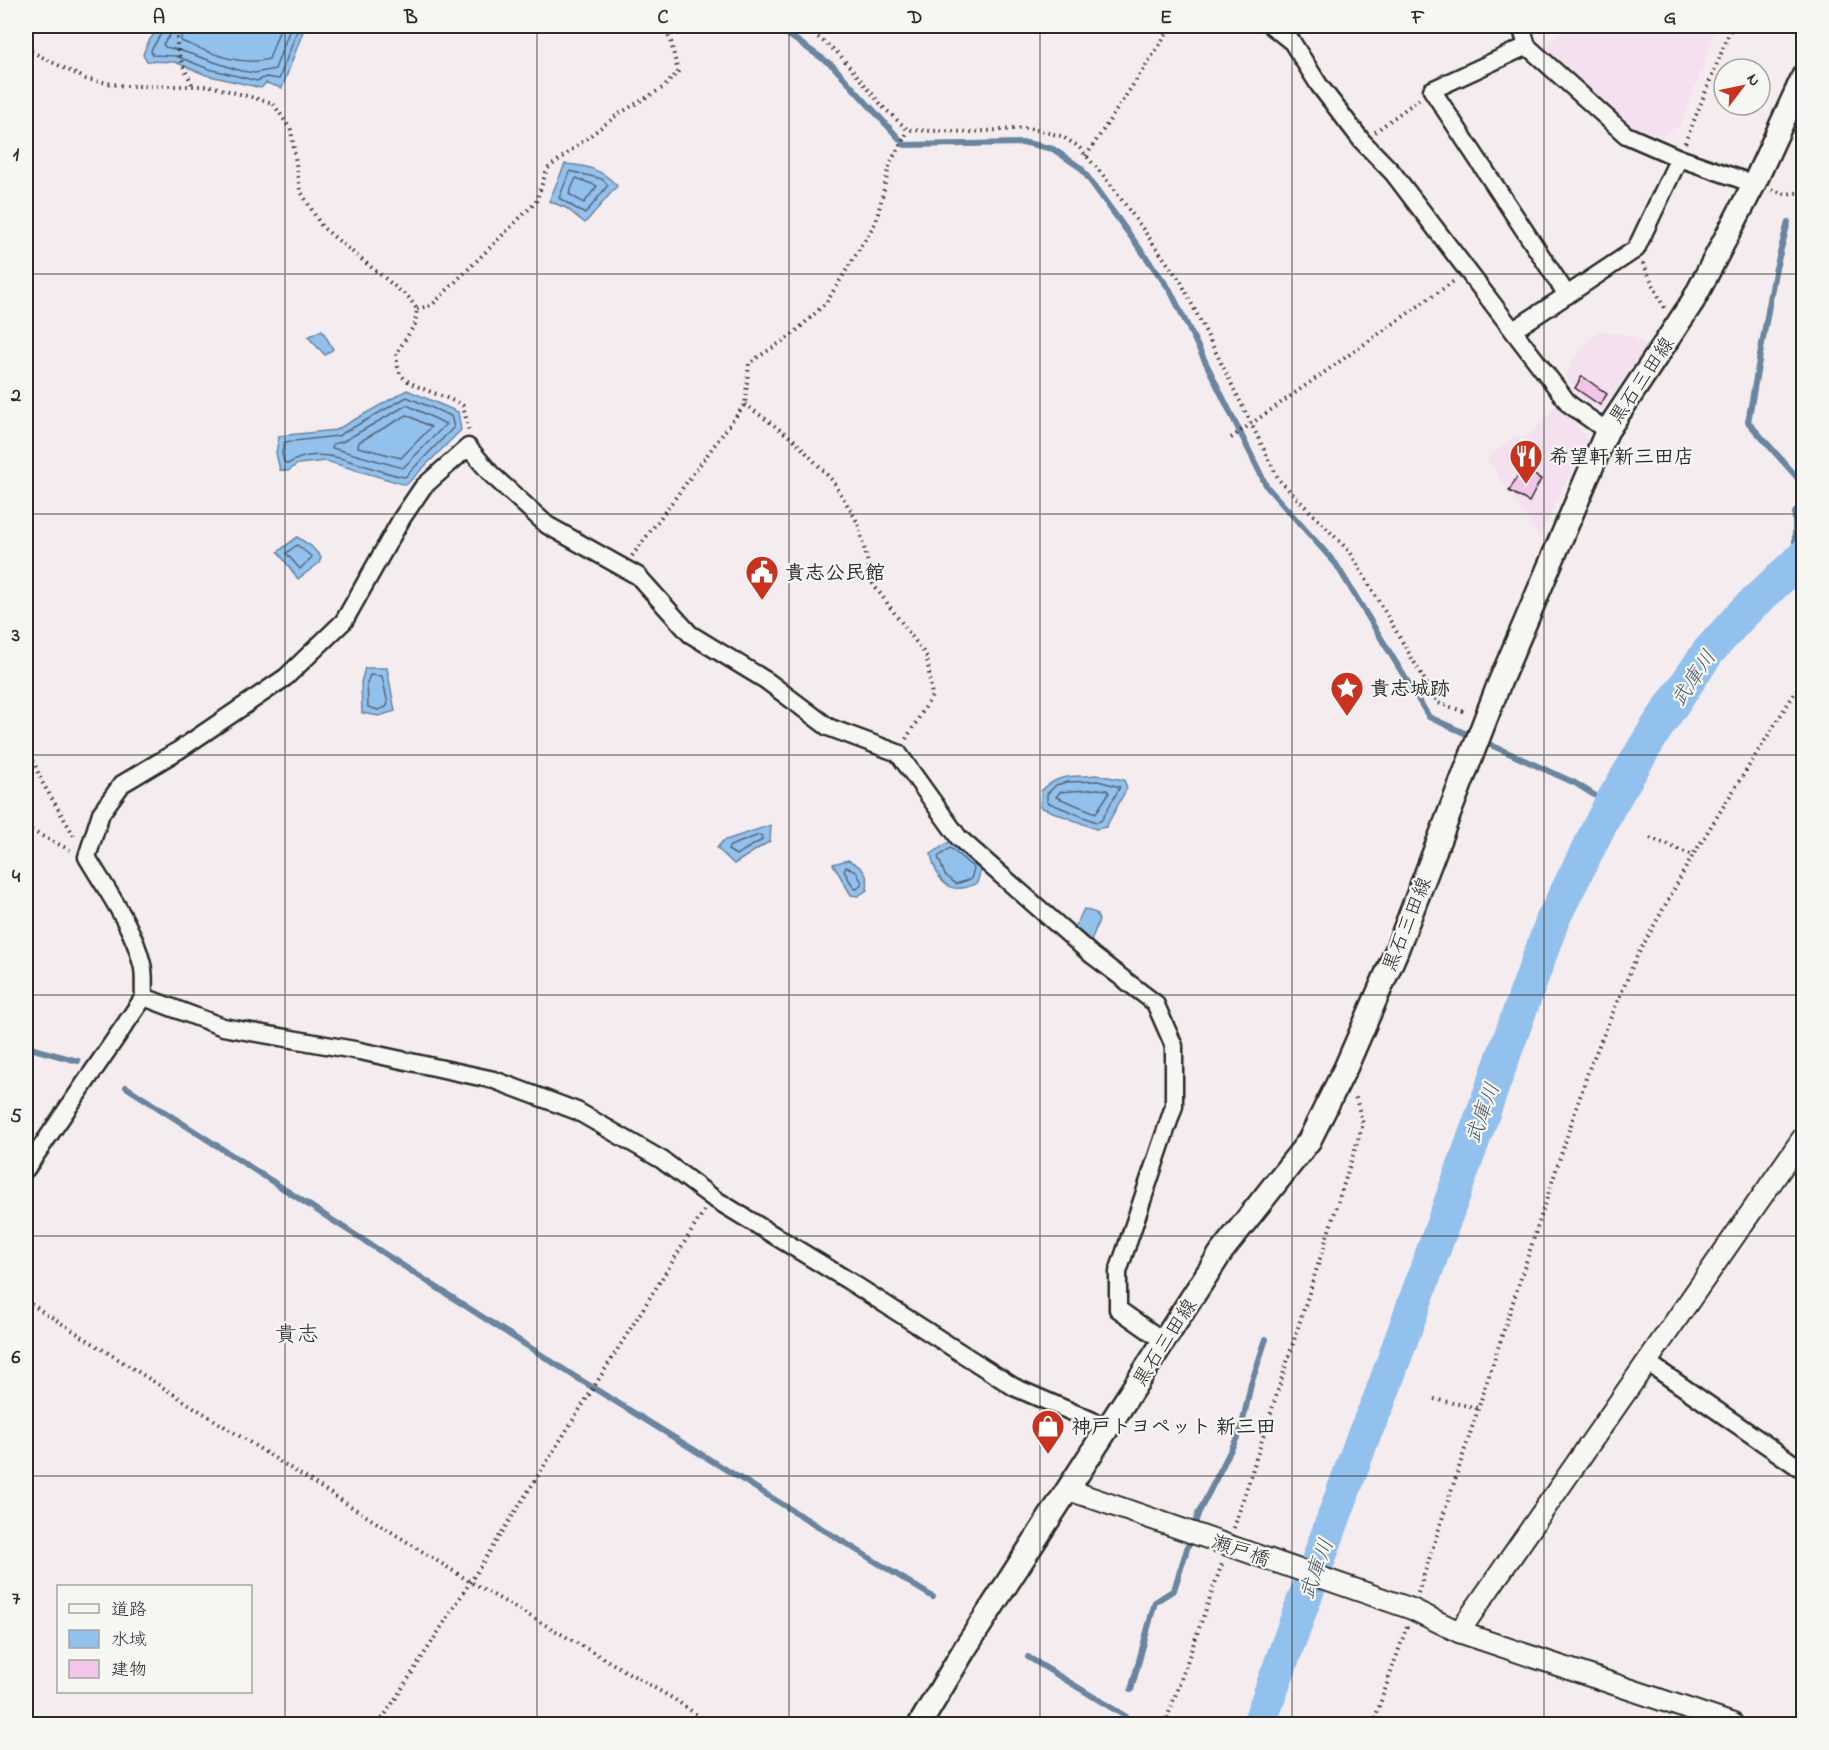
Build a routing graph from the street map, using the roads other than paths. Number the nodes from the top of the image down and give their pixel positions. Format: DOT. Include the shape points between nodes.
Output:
graph roads {
  1 [pos="1272,26"];
  2 [pos="1521,26"];
  3 [pos="1527,46"];
  4 [pos="1803,75"];
  5 [pos="1679,158"];
  6 [pos="1754,184"];
  7 [pos="1567,295"];
  8 [pos="1515,329"];
  9 [pos="1607,431"];
  10 [pos="144,997"];
  11 [pos="1803,1136"];
  12 [pos="26,1169"];
  13 [pos="1165,1342"];
  14 [pos="1647,1362"];
  15 [pos="1109,1428"];
  16 [pos="1803,1471"];
  17 [pos="1069,1490"];
  18 [pos="1459,1632"];
  19 [pos="920,1725"];
  20 [pos="1733,1725"];
  1 -- 8 [label="street" via="1292,42 1362,141 1393,173"];
  2 -- 3 [label="street"];
  3 -- 5 [label="street" via="1626,135"];
  3 -- 7 [label="street" via="1432,90"];
  4 -- 6 [label="main road, 黒石三田線"];
  5 -- 6 [label="street"];
  5 -- 7 [label="street" via="1636,249"];
  6 -- 9 [label="main road, 黒石三田線" via="1693,301"];
  7 -- 8 [label="street"];
  8 -- 9 [label="street" via="1569,404"];
  9 -- 13 [label="main road, 黒石三田線" via="1474,747 1396,952 1346,1067 1309,1141 1222,1251"];
  10 -- 12 [label="street"];
  10 -- 13 [label="street" via="138,952 125,921 87,857 101,813 122,784 286,677 344,621 423,487 468,447 492,475 548,525 638,576 690,634 767,681 828,727 898,753 959,837 1092,955 1155,1003 1174,1046 1174,1106 1118,1272 1118,1309"];
  10 -- 15 [label="street" via="223,1027 494,1080 577,1111 662,1160 713,1198 1014,1387"];
  11 -- 14 [label="street"];
  13 -- 15 [label="main road, 黒石三田線"];
  14 -- 16 [label="street"];
  14 -- 18 [label="street"];
  15 -- 17 [label="main road, 黒石三田線"];
  17 -- 18 [label="street, 瀬戸橋" via="1412,1610"];
  17 -- 19 [label="main road, 黒石三田線" via="964,1650"];
  18 -- 20 [label="street, 瀬戸橋"];
}
